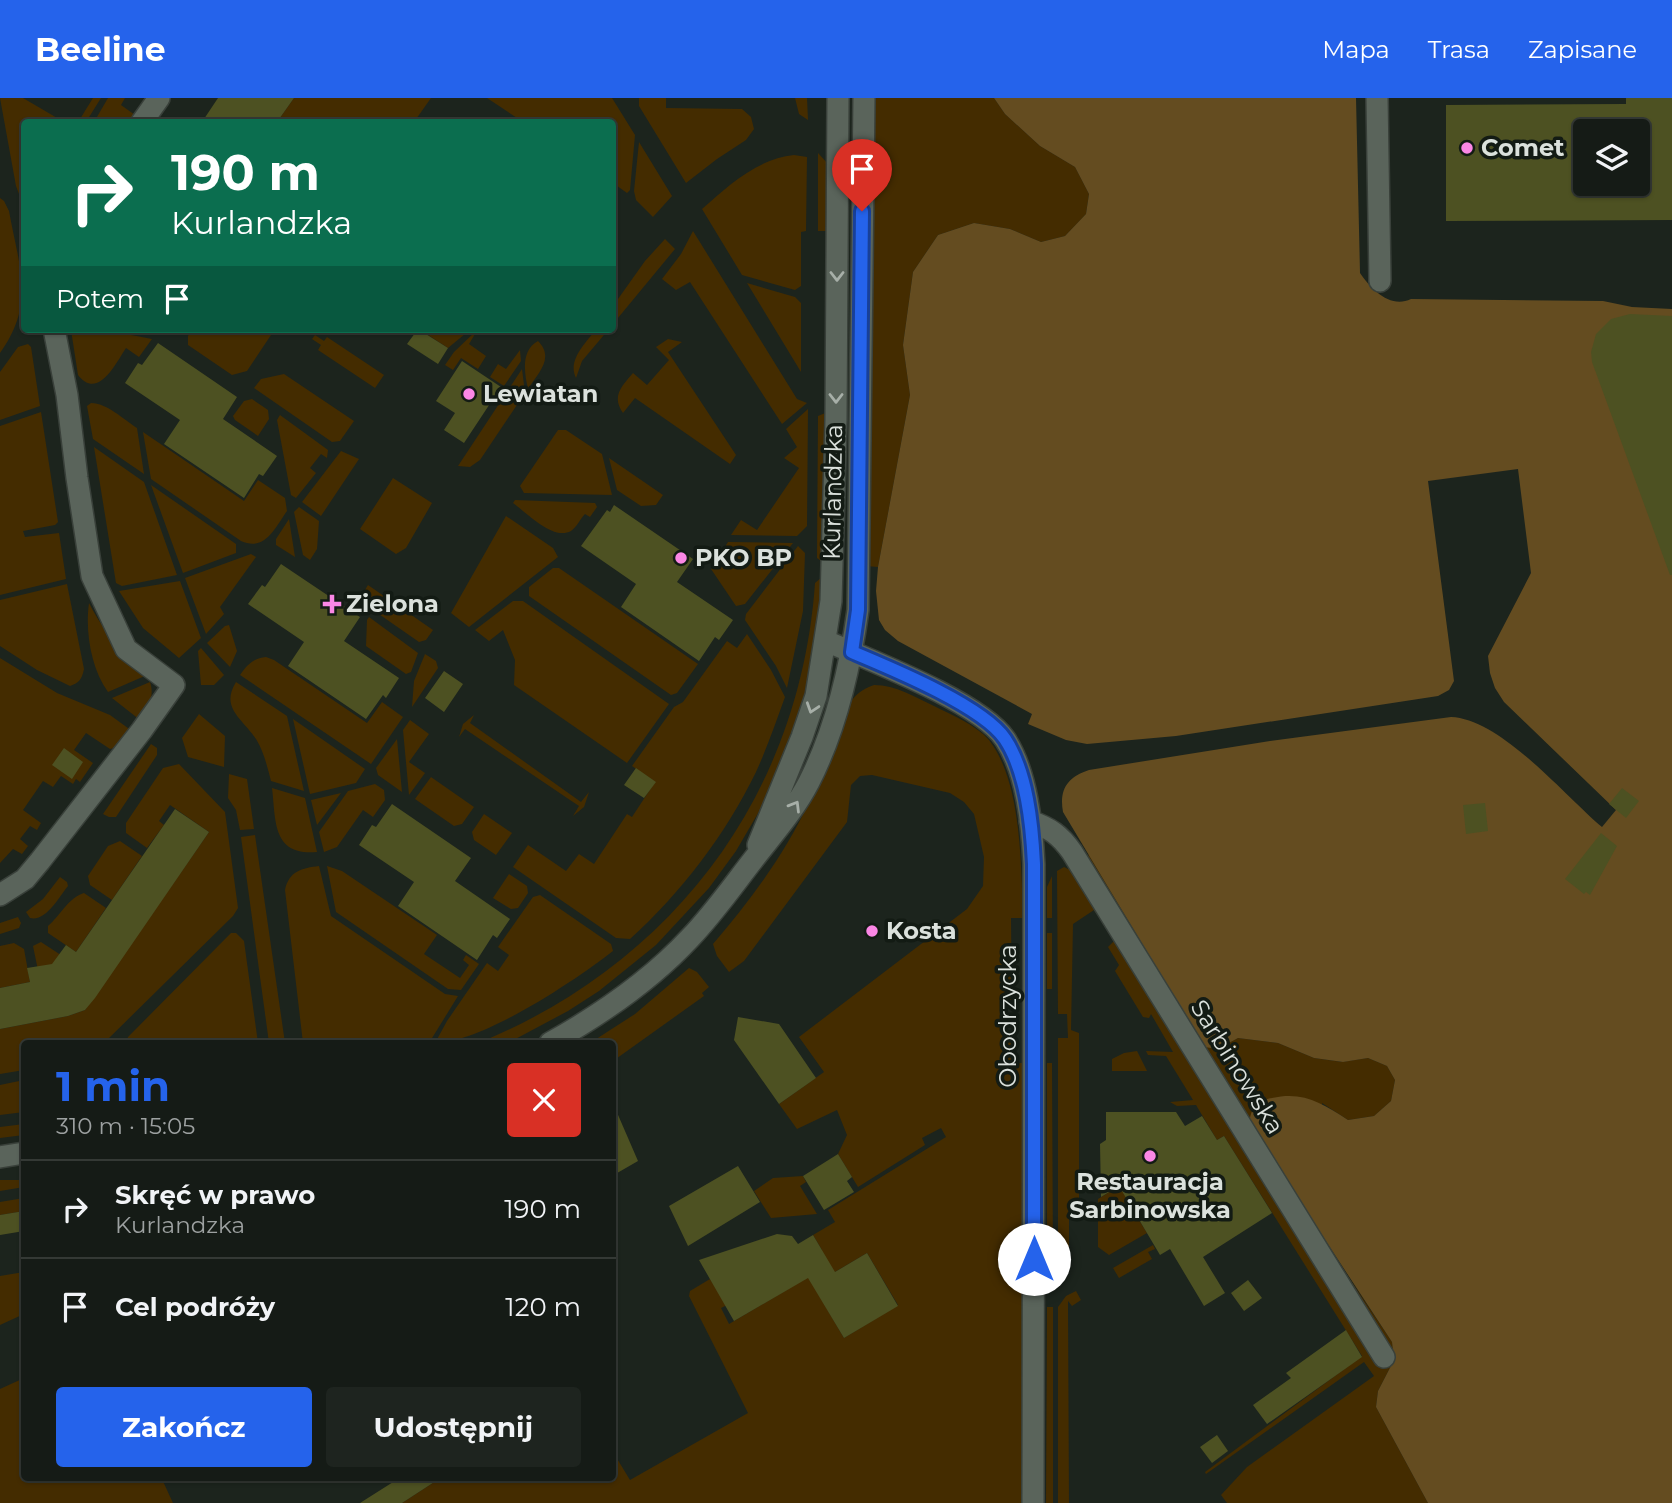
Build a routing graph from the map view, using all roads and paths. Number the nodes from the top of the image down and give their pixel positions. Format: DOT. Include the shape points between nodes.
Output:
graph roads {
  1 [pos="159,98"];
  2 [pos="838,98"];
  3 [pos="864,98"];
  4 [pos="1377,98"];
  5 [pos="144,119"];
  6 [pos="1380,281"];
  7 [pos="55,333"];
  8 [pos="826,641"];
  9 [pos="852,652"];
  10 [pos="1030,821"];
  11 [pos="753,860"];
  12 [pos="0,895"];
  13 [pos="555,1040"];
  14 [pos="21,1154"];
  15 [pos="0,1157"];
  16 [pos="1384,1357"];
  17 [pos="1033,1503"];
  1 -- 5 [label="street"];
  2 -- 8 [label="street, Kurlandzka, one-way" via="835,461"];
  3 -- 9 [label="street, Kurlandzka" via="858,610"];
  4 -- 6 [label="street"];
  7 -- 12 [label="street" via="92,576 126,649 174,685 40,861 25,879"];
  8 -- 9 [label="street, Obodrzycka"];
  8 -- 11 [label="street, Kurlandzka, one-way" via="816,696"];
  9 -- 10 [label="street, Obodrzycka" via="974,711 1000,732 1015,761"];
  11 -- 9 [label="street, Kurlandzka, one-way" via="809,782 829,736"];
  10 -- 16 [label="street, Sarbinowska" via="1057,833 1072,852"];
  10 -- 17 [label="street, Obodrzycka" via="1035,1078"];
  11 -- 13 [label="street, Kurlandzka" via="716,909 658,968 616,1002"];
  14 -- 15 [label="street"];
}
